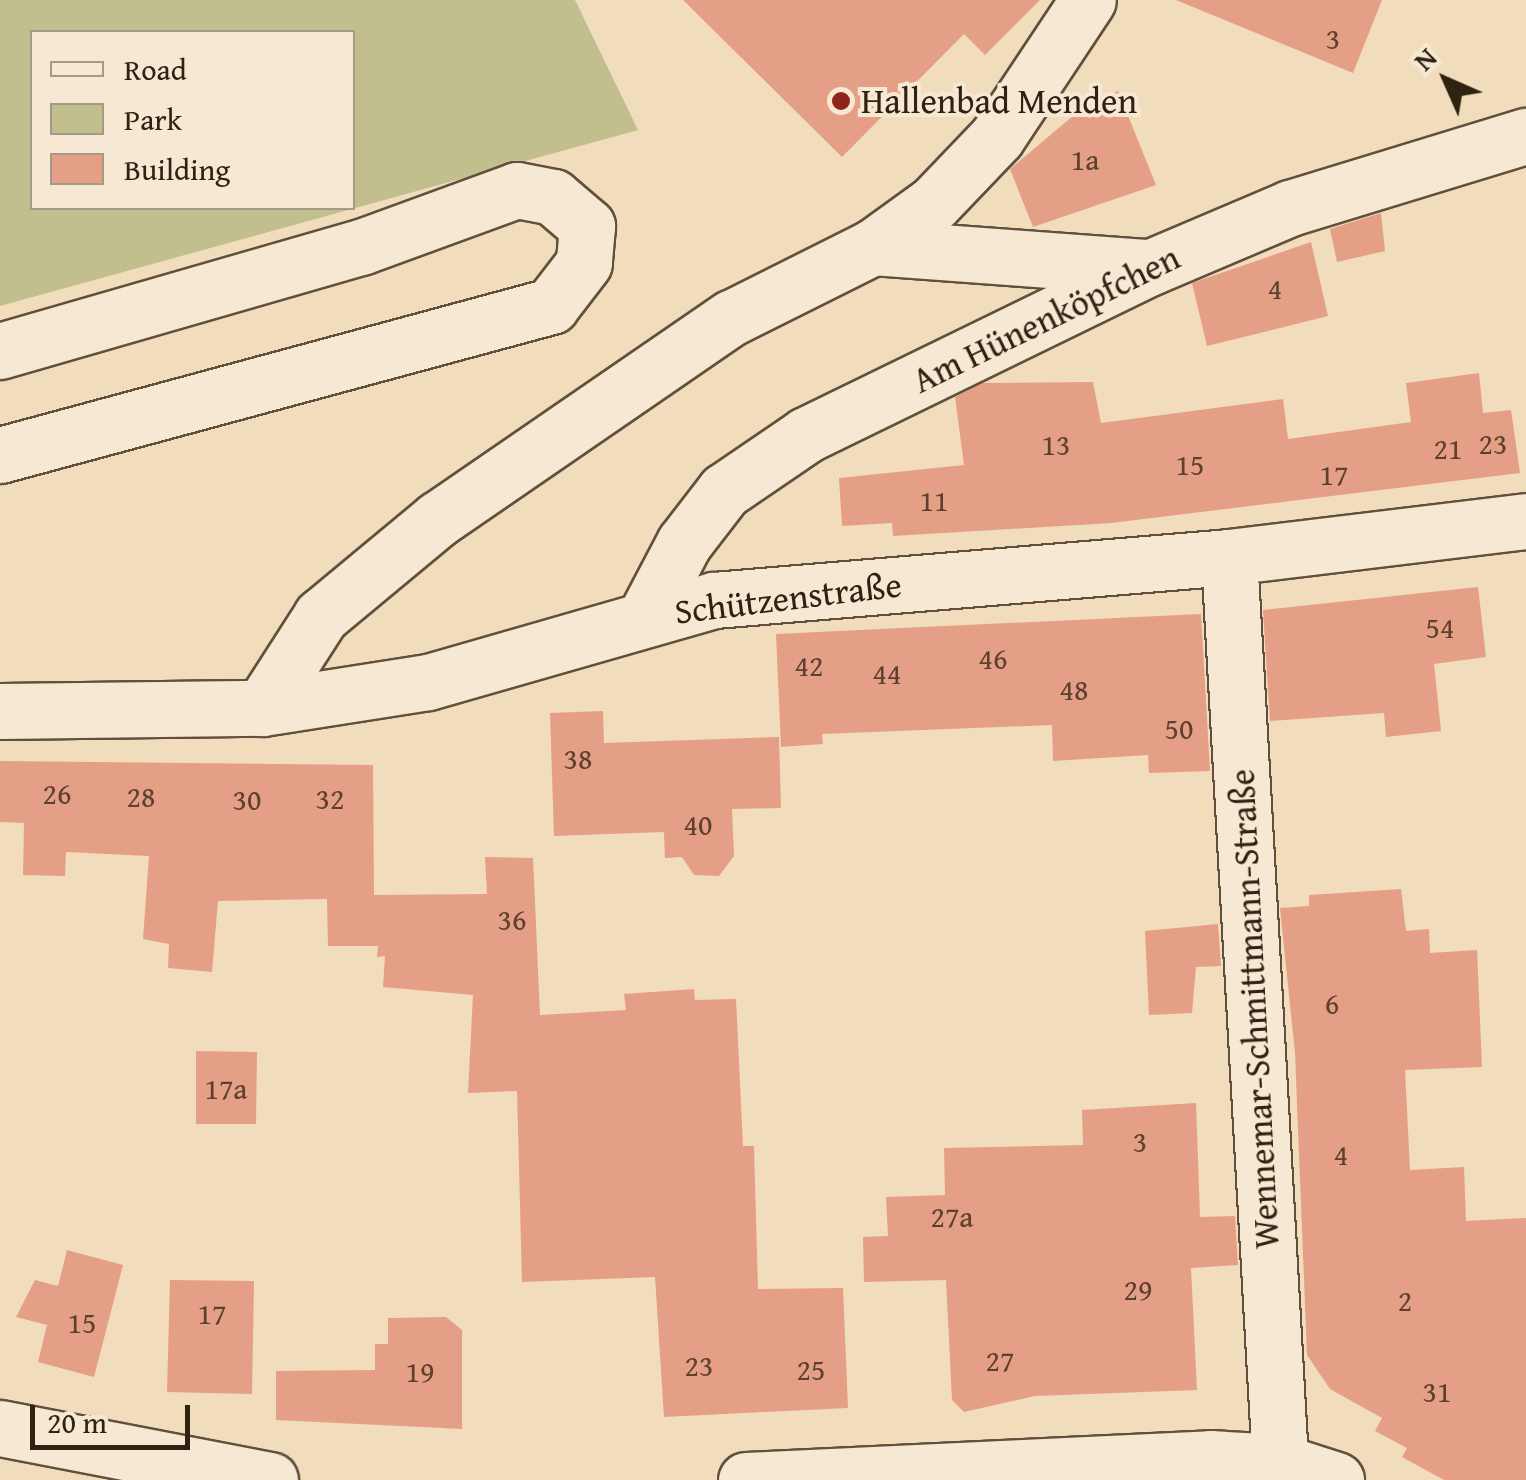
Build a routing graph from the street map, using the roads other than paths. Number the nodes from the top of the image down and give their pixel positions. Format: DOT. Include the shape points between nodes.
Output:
graph roads {
  1 [pos="1088,0"];
  2 [pos="1526,136"];
  3 [pos="874,247"];
  4 [pos="1151,267"];
  5 [pos="0,351"];
  6 [pos="0,456"];
  7 [pos="1526,520"];
  8 [pos="1229,556"];
  9 [pos="645,616"];
  10 [pos="262,708"];
  11 [pos="0,711"];
  12 [pos="0,1428"];
  13 [pos="1280,1462"];
  14 [pos="270,1480"];
  15 [pos="746,1480"];
  16 [pos="1336,1480"];
  1 -- 3 [label="street" via="997,137 934,203"];
  2 -- 4 [label="street, Am Hünenköpfchen" via="1290,208"];
  3 -- 4 [label="street"];
  3 -- 10 [label="street" via="731,318 438,519 321,616"];
  4 -- 9 [label="street, Am Hünenköpfchen" via="806,435 724,492 684,543"];
  5 -- 6 [label="street" via="360,246 517,190 553,197 586,226 584,262 551,306"];
  7 -- 8 [label="street, Schützenstraße"];
  8 -- 9 [label="street, Schützenstraße" via="714,600"];
  8 -- 13 [label="street, Wennemar-Schmittmann-Straße"];
  9 -- 10 [label="street, Schützenstraße" via="428,682"];
  10 -- 11 [label="street, Schützenstraße"];
  12 -- 14 [label="street"];
  13 -- 15 [label="street" via="1210,1458"];
  13 -- 16 [label="street"];
}
